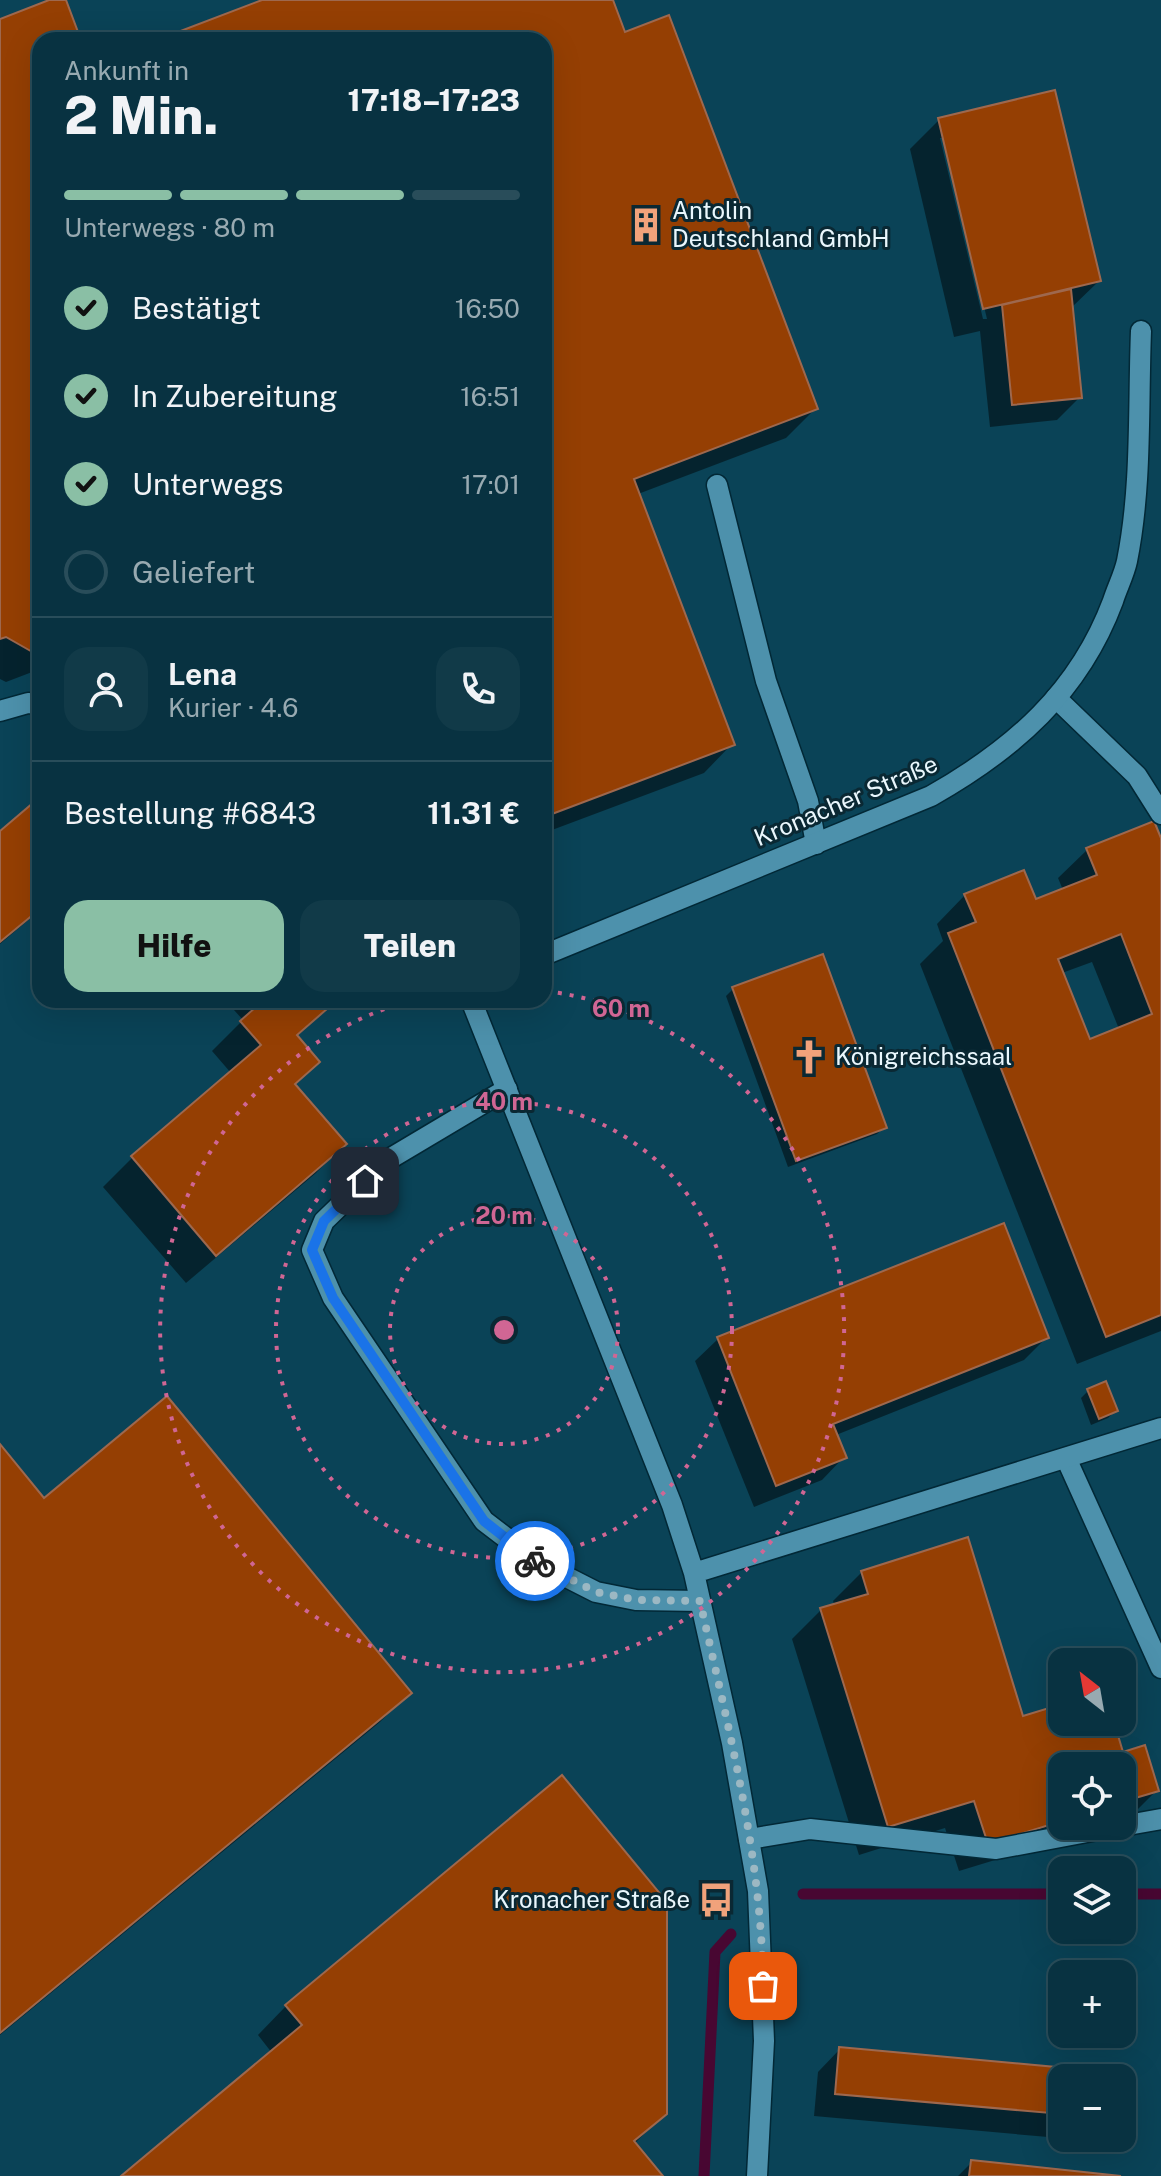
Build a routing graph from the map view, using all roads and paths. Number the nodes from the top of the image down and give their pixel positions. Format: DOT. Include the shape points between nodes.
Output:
graph roads {
  1 [pos="1141,331"];
  2 [pos="717,485"];
  3 [pos="1056,698"];
  4 [pos="32,703"];
  5 [pos="0,711"];
  6 [pos="1161,814"];
  7 [pos="816,844"];
  8 [pos="552,952"];
  9 [pos="474,1008"];
  10 [pos="507,1089"];
  11 [pos="1161,1428"];
  12 [pos="1066,1458"];
  13 [pos="694,1573"];
  14 [pos="700,1601"];
  15 [pos="1161,1668"];
  16 [pos="1161,1819"];
  17 [pos="1136,1823"];
  18 [pos="749,1839"];
  19 [pos="1048,1839"];
  20 [pos="757,2176"];
  1 -- 3 [label="street, Kronacher Straße" via="1137,485 1126,564 1100,634"];
  2 -- 7 [label="street" via="766,681 808,801"];
  3 -- 6 [label="street" via="1137,776"];
  3 -- 7 [label="street, Kronacher Straße" via="1039,719 973,772 931,796"];
  4 -- 5 [label="street"];
  7 -- 8 [label="street, Kronacher Straße"];
  9 -- 10 [label="street"];
  10 -- 13 [label="street"];
  10 -- 14 [label="street" via="386,1161 324,1221 312,1250 333,1298 484,1521 539,1563 596,1592 636,1600"];
  11 -- 12 [label="street"];
  12 -- 13 [label="street"];
  12 -- 15 [label="street"];
  13 -- 14 [label="street"];
  14 -- 18 [label="street"];
  16 -- 17 [label="street"];
  18 -- 19 [label="street" via="810,1829 996,1849"];
  18 -- 20 [label="street" via="763,1963"];
}
